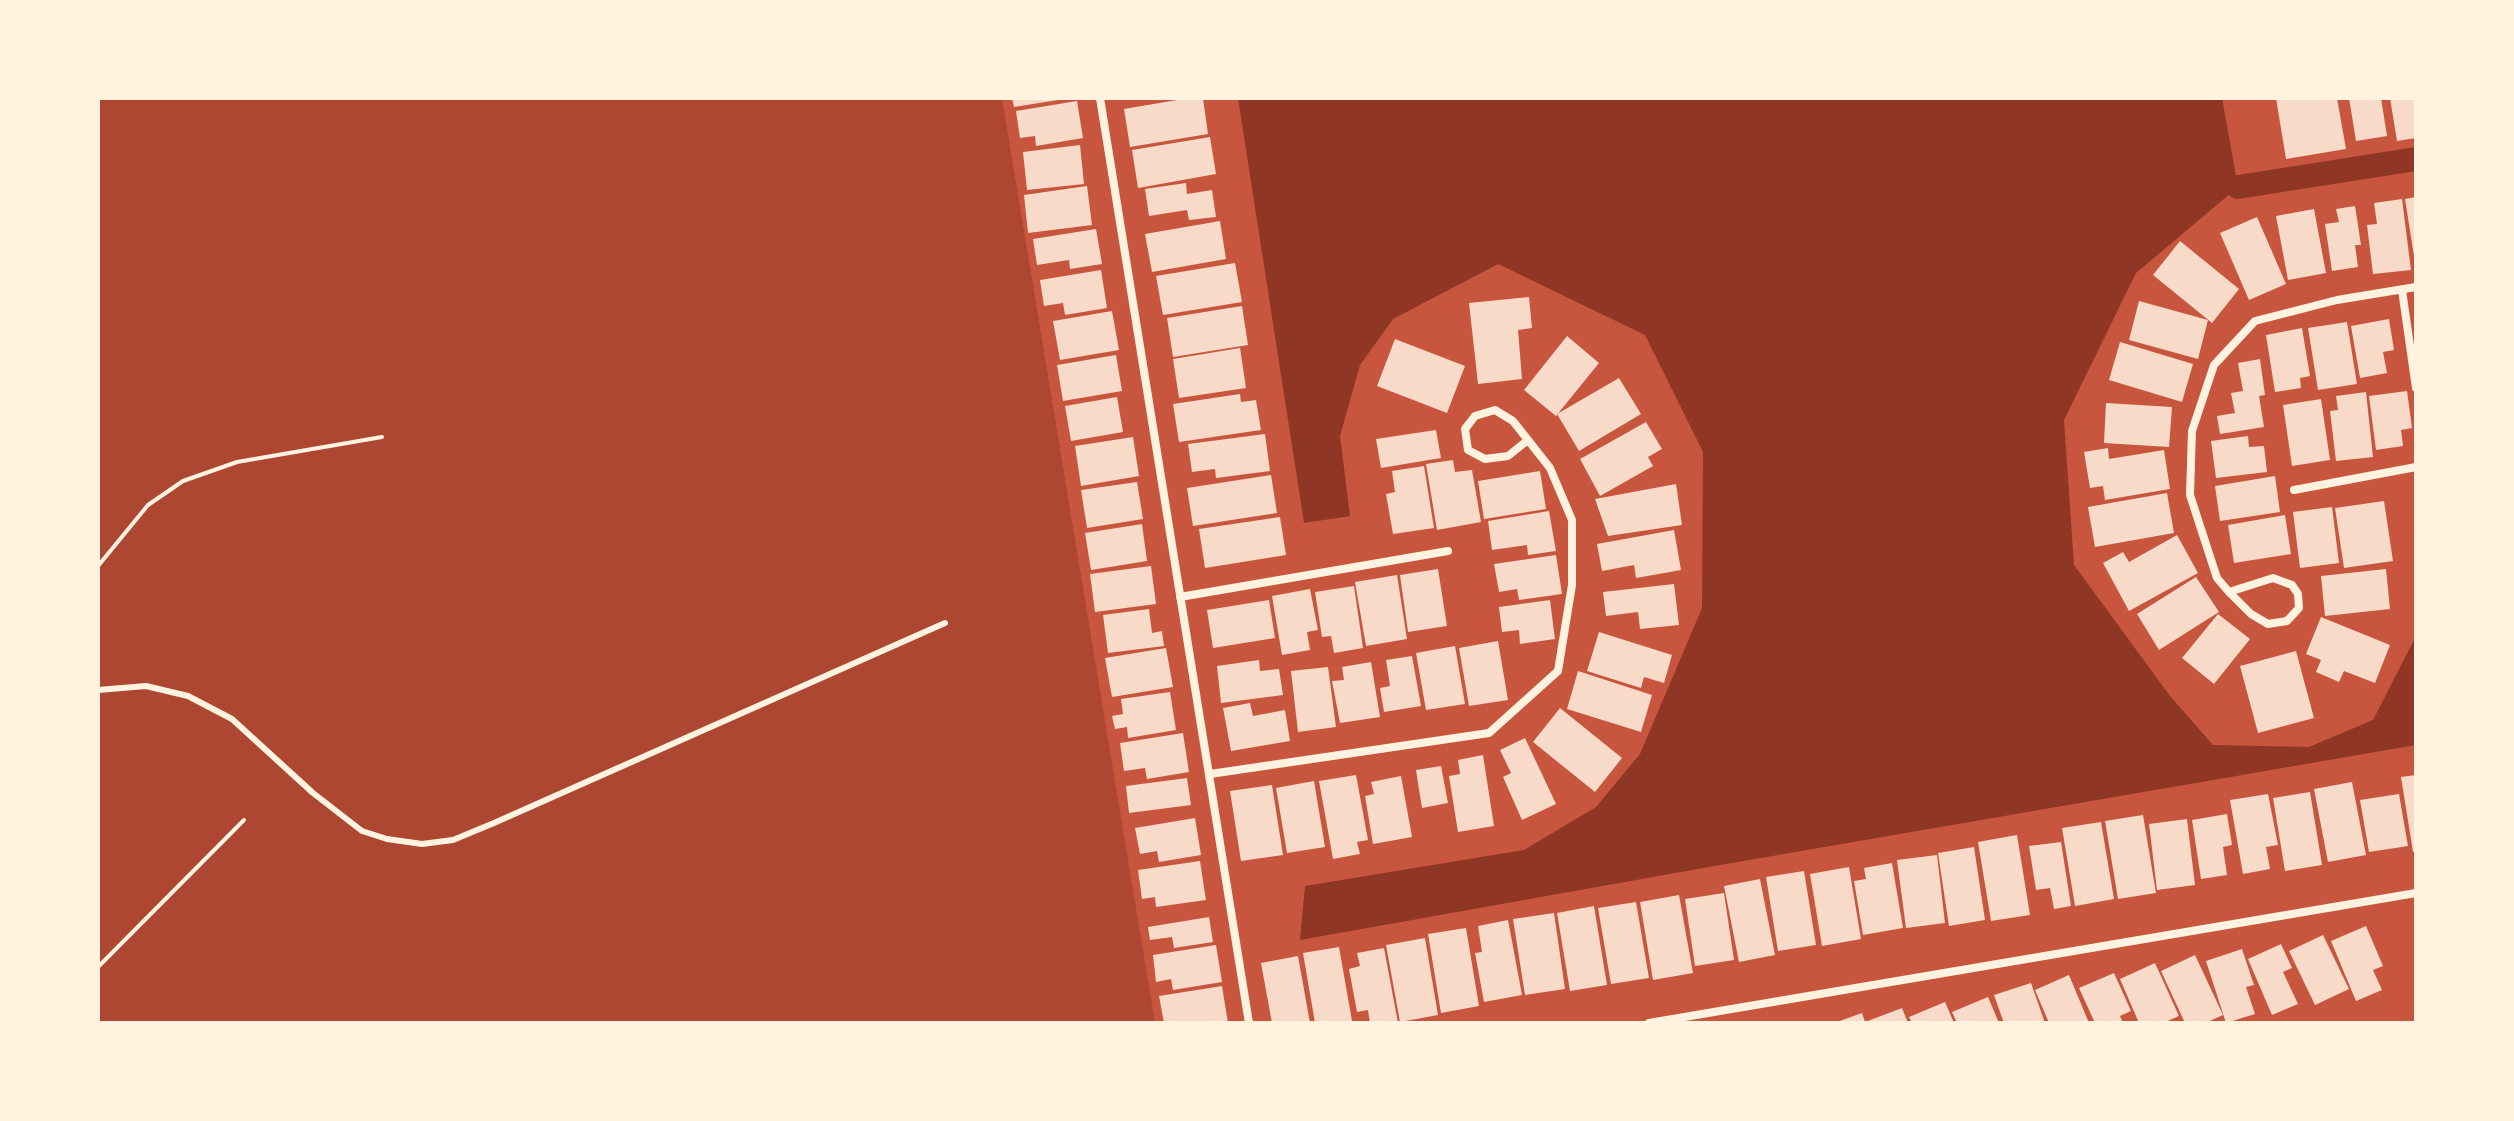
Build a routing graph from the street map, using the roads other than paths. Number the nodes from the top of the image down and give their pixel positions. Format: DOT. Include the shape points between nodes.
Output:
graph roads {
  1 [pos="1100,98"];
  2 [pos="2416,287"];
  3 [pos="2402,290"];
  4 [pos="2416,388"];
  5 [pos="1528,440"];
  6 [pos="2416,467"];
  7 [pos="2294,490"];
  8 [pos="1448,551"];
  9 [pos="2229,592"];
  10 [pos="1180,597"];
  11 [pos="945,623"];
  12 [pos="98,690"];
  13 [pos="1210,774"];
  14 [pos="2416,893"];
  15 [pos="1249,1023"];
  16 [pos="1649,1023"];
  1 -- 10 [label="street"];
  2 -- 3 [label="street"];
  3 -- 4 [label="street"];
  3 -- 9 [label="street" via="2255,321 2214,365 2192,431 2190,495 2217,578"];
  5 -- 5 [label="street" via="1495,410 1475,416 1465,429 1468,450 1485,459 1508,456"];
  5 -- 13 [label="street" via="1550,468 1572,520 1572,585 1558,671 1489,733"];
  6 -- 7 [label="street"];
  8 -- 10 [label="street"];
  9 -- 9 [label="street" via="2268,624 2287,621 2299,608 2292,585 2273,578"];
  10 -- 13 [label="street"];
  11 -- 12 [label="lane" via="453,840 422,844 362,831 232,719 188,696 146,686"];
  13 -- 15 [label="street"];
  14 -- 16 [label="street"];
}
